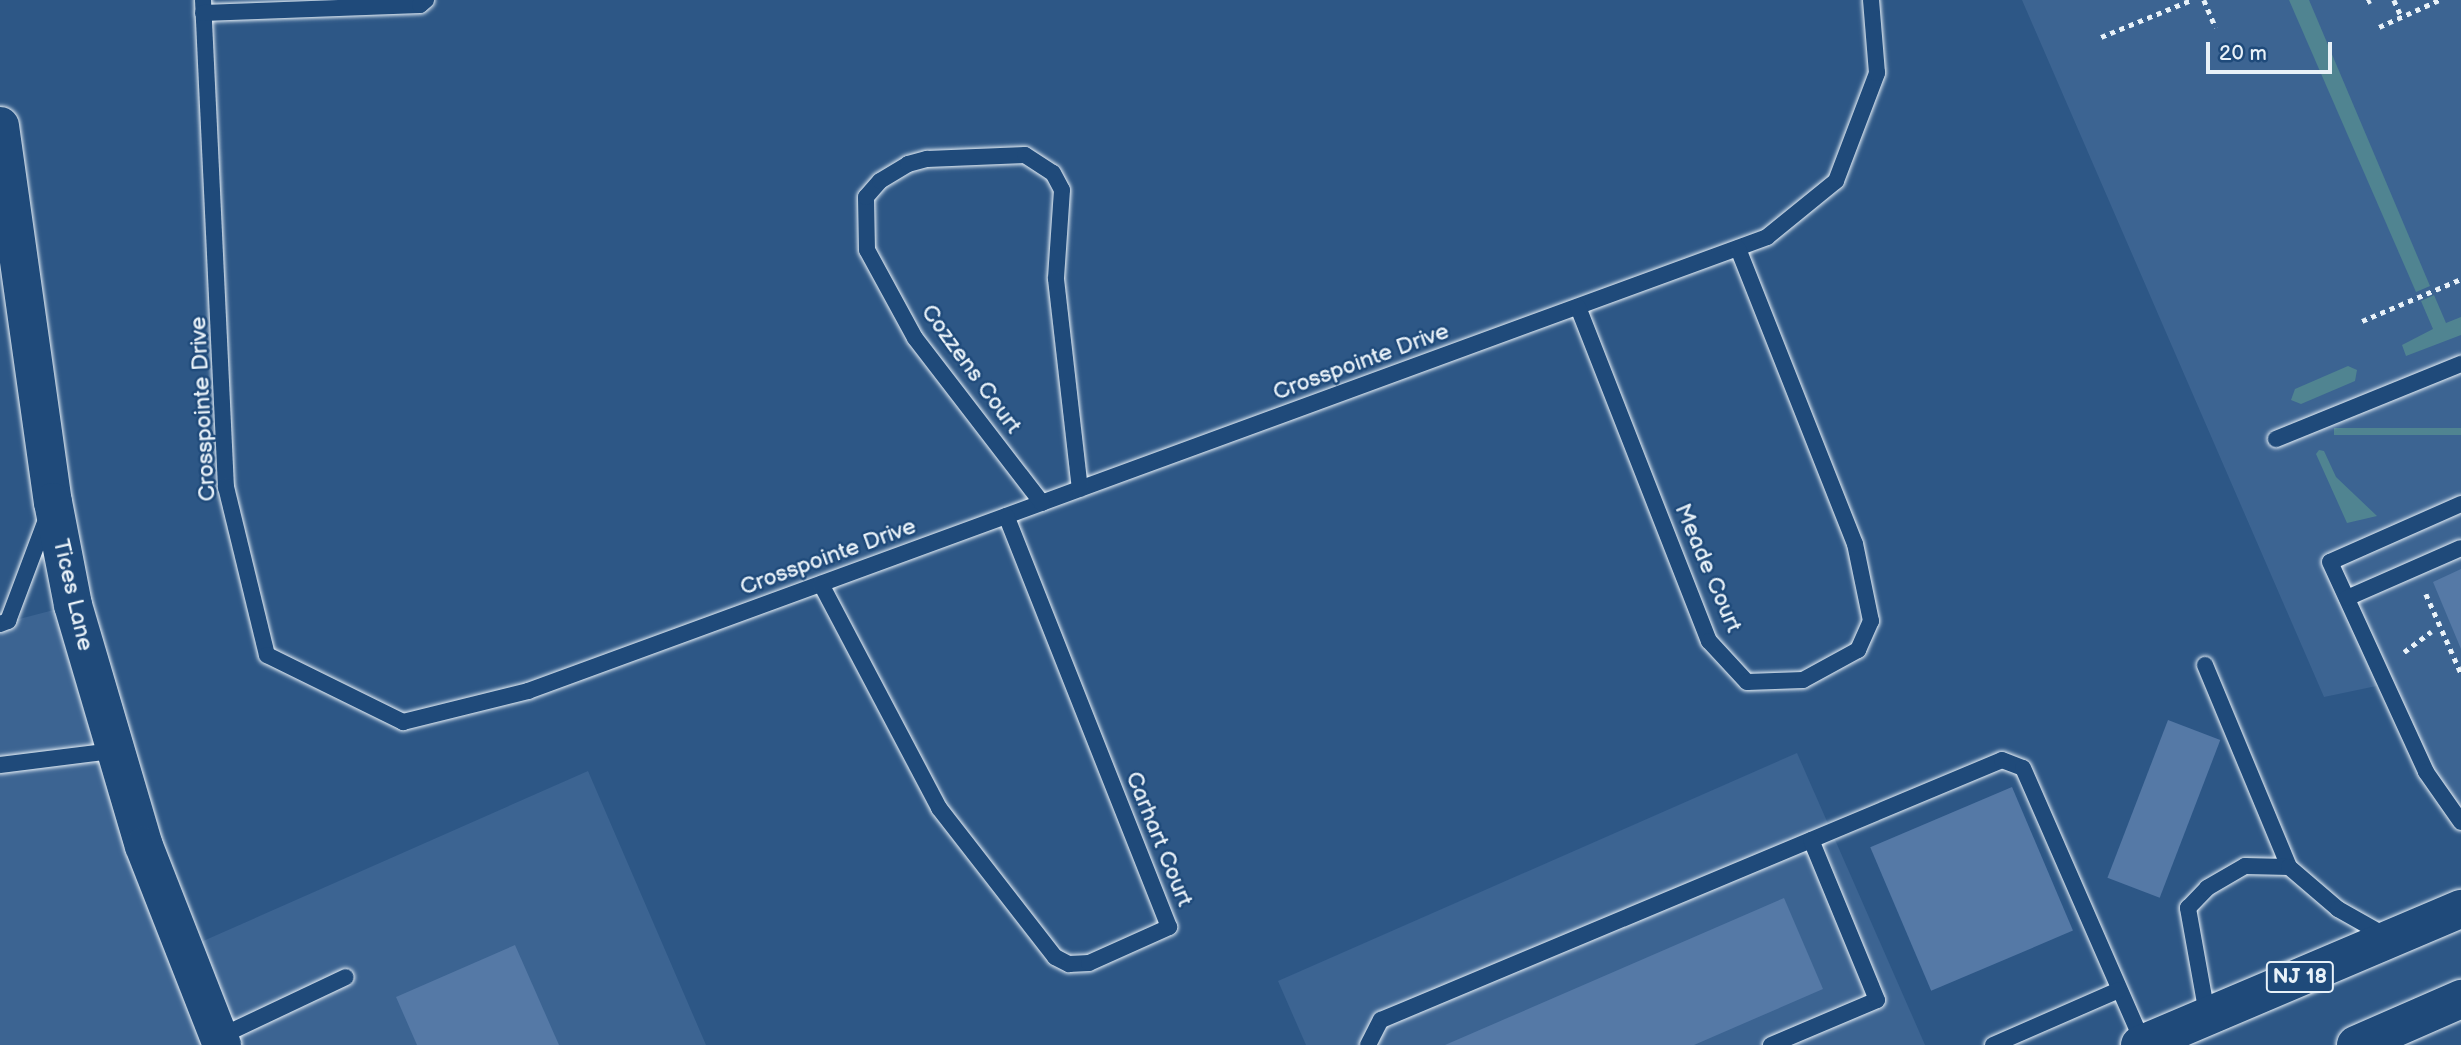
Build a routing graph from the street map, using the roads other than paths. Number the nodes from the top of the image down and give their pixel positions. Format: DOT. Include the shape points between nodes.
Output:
graph roads {
  1 [pos="426,0"];
  2 [pos="1871,0"];
  3 [pos="203,6"];
  4 [pos="0,126"];
  5 [pos="1738,248"];
  6 [pos="1578,307"];
  7 [pos="2461,364"];
  8 [pos="2276,439"];
  9 [pos="1080,489"];
  10 [pos="53,502"];
  11 [pos="1042,503"];
  12 [pos="2461,504"];
  13 [pos="1006,516"];
  14 [pos="2461,548"];
  15 [pos="821,584"];
  16 [pos="2347,598"];
  17 [pos="0,624"];
  18 [pos="2205,665"];
  19 [pos="113,751"];
  20 [pos="0,765"];
  21 [pos="2461,822"];
  22 [pos="1811,840"];
  23 [pos="2289,867"];
  24 [pos="2461,909"];
  25 [pos="2392,939"];
  26 [pos="346,977"];
  27 [pos="2119,990"];
  28 [pos="2457,1009"];
  29 [pos="2207,1014"];
  30 [pos="221,1041"];
  31 [pos="2142,1044"];
  32 [pos="1368,1045"];
  33 [pos="1771,1045"];
  34 [pos="1993,1045"];
  35 [pos="2356,1045"];
  1 -- 3 [label="lane" via="420,5"];
  2 -- 5 [label="lane, Crosspointe Drive" via="1877,73 1836,181 1767,237"];
  3 -- 15 [label="lane, Crosspointe Drive" via="226,487 267,655 403,722 528,691"];
  4 -- 10 [label="main road, Tices Lane"];
  5 -- 6 [label="lane, Crosspointe Drive"];
  5 -- 6 [label="lane, Meade Court" via="1855,544 1871,621 1858,650 1802,680 1746,682 1709,641"];
  6 -- 9 [label="lane, Crosspointe Drive"];
  7 -- 8 [label="lane"];
  9 -- 11 [label="lane, Crosspointe Drive"];
  9 -- 11 [label="lane, Cozzens Court" via="1056,279 1062,190 1053,173 1025,155 927,159 908,164 880,181 866,197 867,250 915,338"];
  10 -- 17 [label="lane" via="8,621"];
  10 -- 19 [label="main road, Tices Lane" via="73,605"];
  11 -- 13 [label="lane, Crosspointe Drive"];
  12 -- 16 [label="lane" via="2330,562"];
  13 -- 15 [label="lane, Crosspointe Drive"];
  13 -- 15 [label="lane, Carhart Court" via="1169,927 1089,963 1069,964 1055,957 939,808"];
  14 -- 16 [label="lane"];
  16 -- 21 [label="lane" via="2427,772"];
  18 -- 23 [label="lane"];
  19 -- 20 [label="lane"];
  19 -- 30 [label="main road, Tices Lane" via="144,846"];
  22 -- 27 [label="lane" via="2003,760 2023,768"];
  22 -- 32 [label="lane" via="1381,1020"];
  22 -- 33 [label="lane" via="1877,1000"];
  23 -- 25 [label="lane" via="2338,909"];
  23 -- 29 [label="lane" via="2245,866 2207,888 2188,908"];
  24 -- 25 [label="main road, NJ 18"];
  25 -- 29 [label="main road, NJ 18"];
  26 -- 30 [label="lane"];
  27 -- 31 [label="lane"];
  27 -- 34 [label="lane"];
  28 -- 35 [label="main road"];
  29 -- 31 [label="main road, NJ 18"];
}
